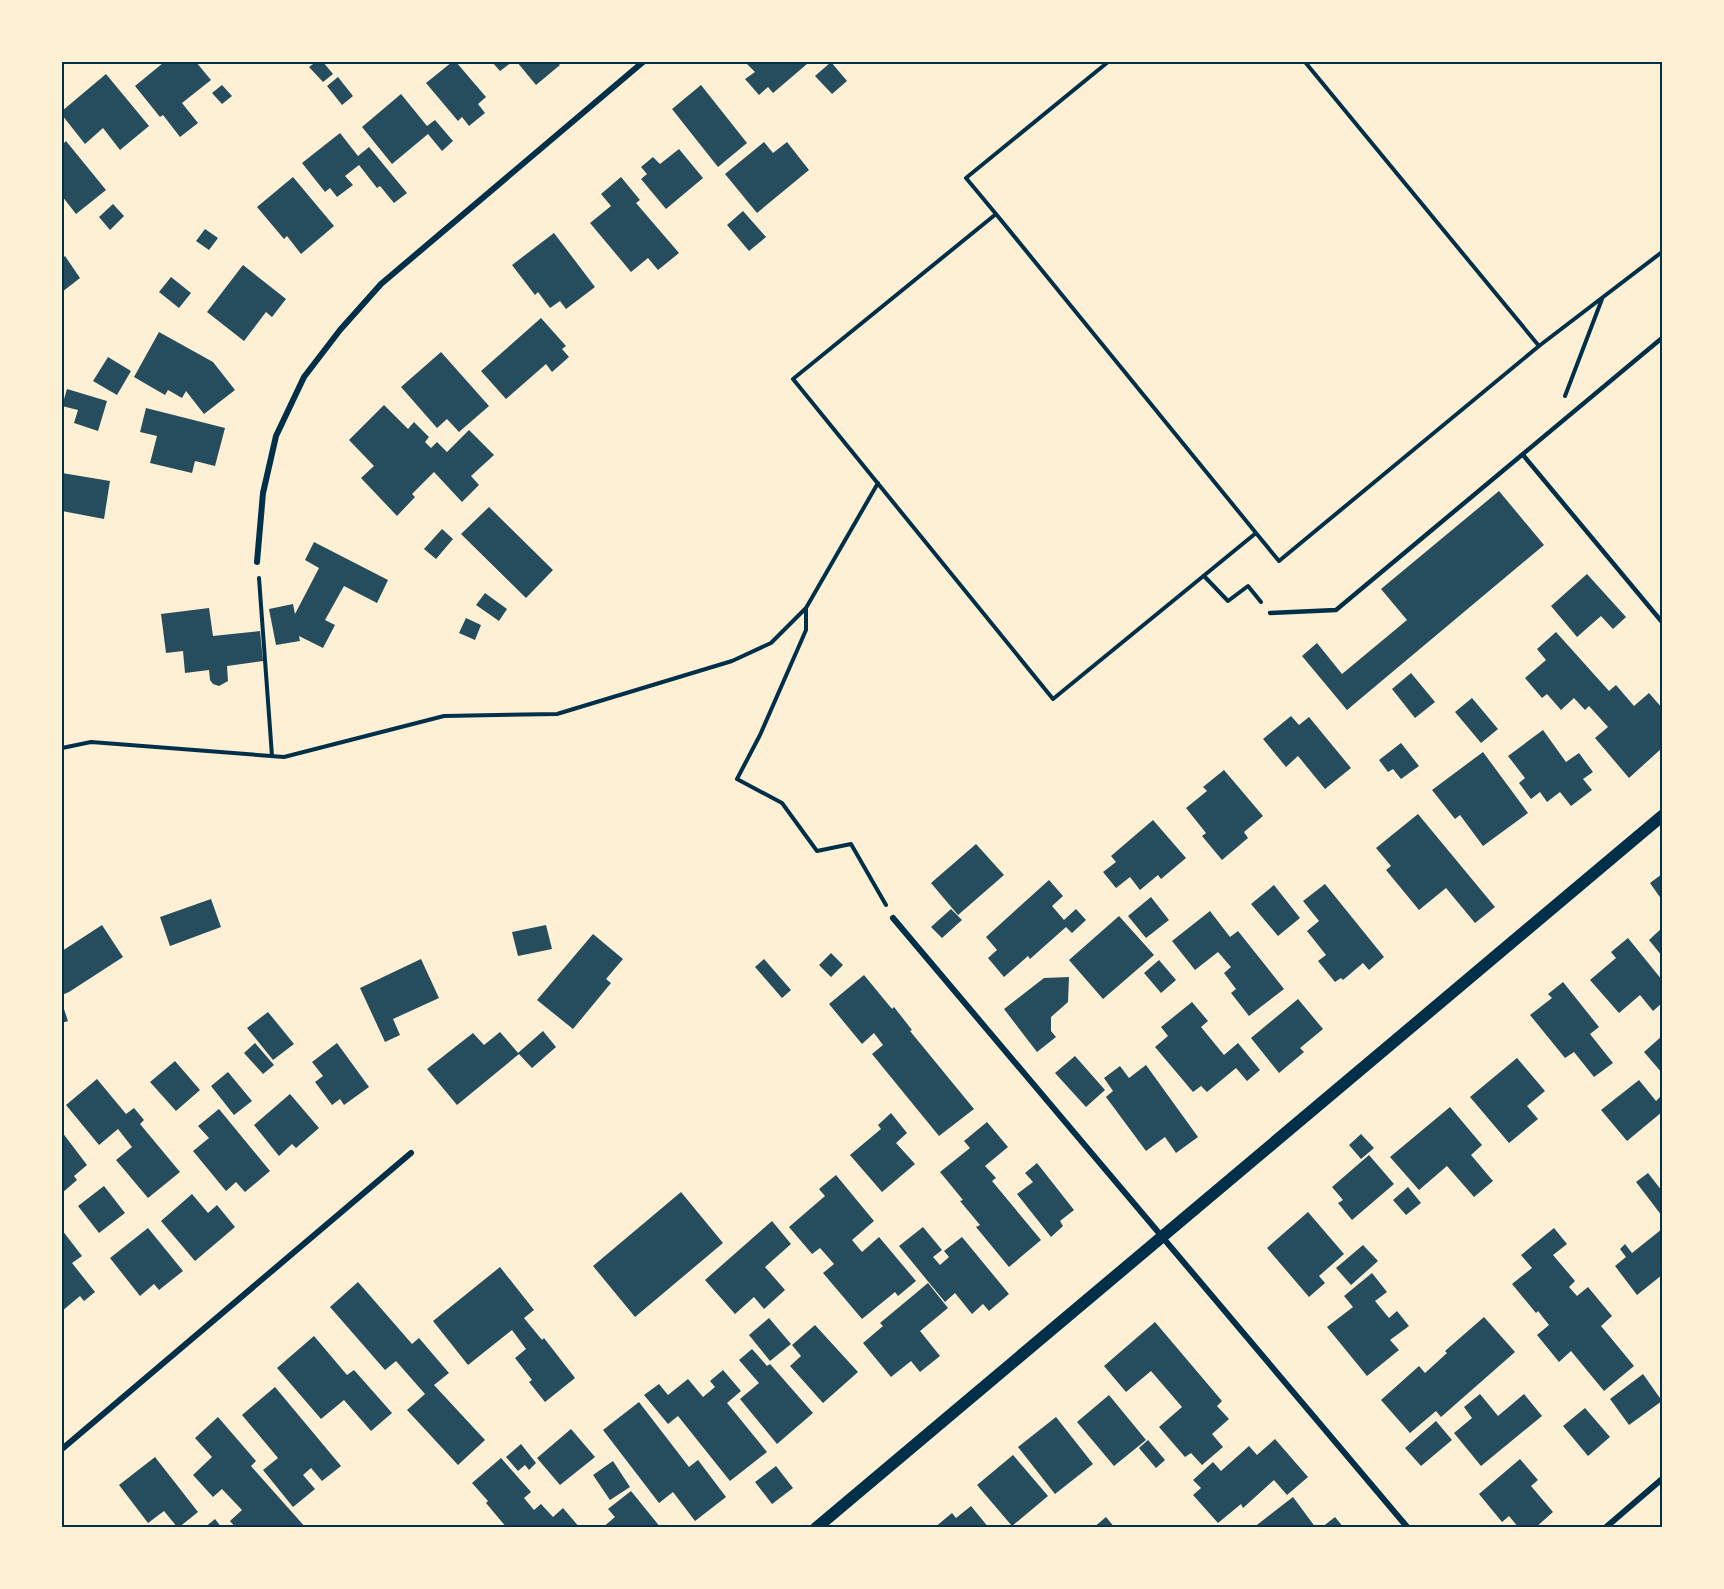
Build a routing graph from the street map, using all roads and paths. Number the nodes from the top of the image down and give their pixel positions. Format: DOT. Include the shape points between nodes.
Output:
graph roads {
  1 [pos="643,62"];
  2 [pos="1108,62"];
  3 [pos="1305,62"];
  4 [pos="996,214"];
  5 [pos="1662,252"];
  6 [pos="1602,298"];
  7 [pos="1662,338"];
  8 [pos="1539,346"];
  9 [pos="1565,398"];
  10 [pos="1523,456"];
  11 [pos="878,483"];
  12 [pos="1256,533"];
  13 [pos="257,562"];
  14 [pos="1204,576"];
  15 [pos="806,608"];
  16 [pos="1270,613"];
  17 [pos="1662,622"];
  18 [pos="62,748"];
  19 [pos="272,756"];
  20 [pos="1662,816"];
  21 [pos="893,918"];
  22 [pos="411,1153"];
  23 [pos="1162,1236"];
  24 [pos="62,1449"];
  25 [pos="1662,1479"];
  26 [pos="816,1527"];
  27 [pos="1408,1527"];
  28 [pos="1605,1527"];
  1 -- 13 [label="street" via="381,284 340,330 304,377 276,436 263,493"];
  2 -- 4 [label="path" via="966,178"];
  3 -- 8 [label="path"];
  4 -- 11 [label="path" via="794,379"];
  4 -- 12 [label="path"];
  5 -- 6 [label="path"];
  6 -- 8 [label="path"];
  6 -- 9 [label="path"];
  7 -- 10 [label="lane"];
  8 -- 12 [label="path" via="1279,561"];
  10 -- 16 [label="lane" via="1336,610"];
  10 -- 17 [label="lane"];
  11 -- 14 [label="path" via="1053,699"];
  11 -- 15 [label="path"];
  12 -- 14 [label="path"];
  13 -- 19 [label="path"];
  14 -- 16 [label="path" via="1228,601 1248,586"];
  15 -- 19 [label="path" via="771,642 732,661 557,714 444,716 284,757"];
  15 -- 21 [label="path" via="807,630 736,779 782,803 817,851 851,844"];
  18 -- 19 [label="path" via="91,742"];
  20 -- 23 [label="main road"];
  21 -- 23 [label="street"];
  22 -- 24 [label="street"];
  23 -- 26 [label="main road"];
  23 -- 27 [label="street"];
  25 -- 28 [label="street"];
}
